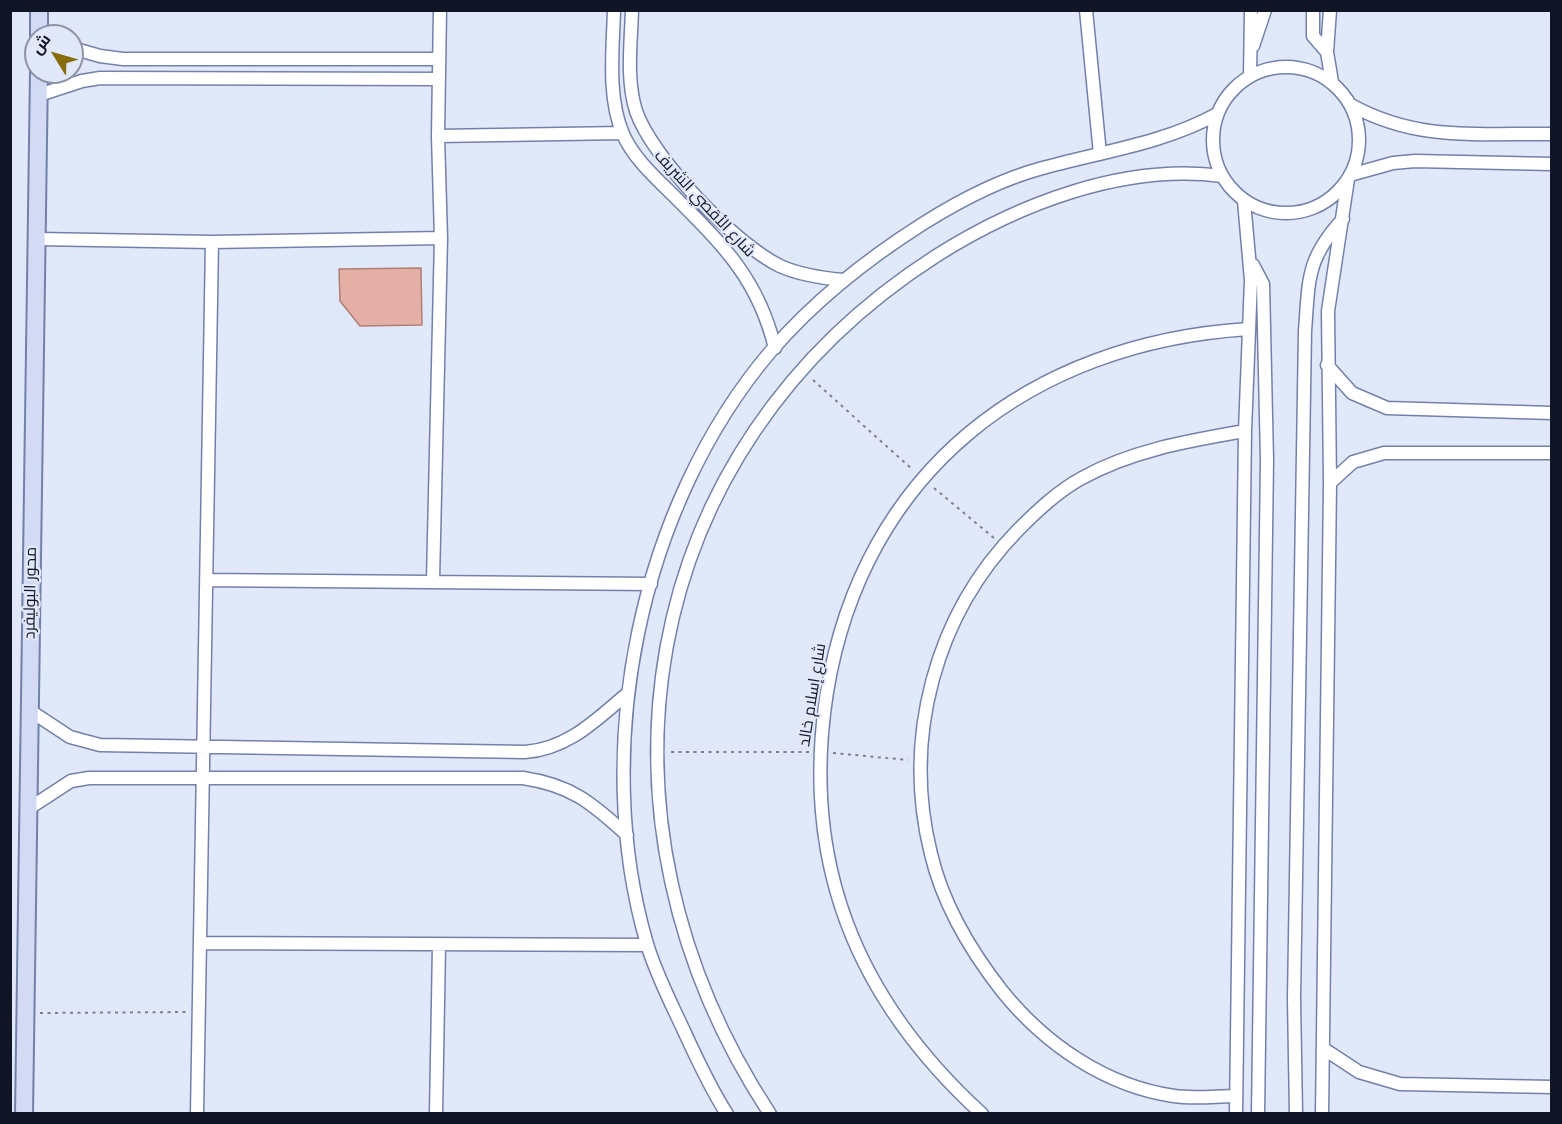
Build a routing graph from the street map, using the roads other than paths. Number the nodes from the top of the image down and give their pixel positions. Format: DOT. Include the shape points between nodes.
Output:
graph roads {
  1 [pos="440,10"];
  2 [pos="614,10"];
  3 [pos="632,10"];
  4 [pos="1086,10"];
  5 [pos="1251,10"];
  6 [pos="1265,10"];
  7 [pos="1313,10"];
  8 [pos="1330,10"];
  9 [pos="1250,50"];
  10 [pos="84,51"];
  11 [pos="1327,52"];
  12 [pos="439,59"];
  13 [pos="1250,76"];
  14 [pos="439,79"];
  15 [pos="1332,82"];
  16 [pos="39,84"];
  17 [pos="39,95"];
  18 [pos="1351,105"];
  19 [pos="1217,114"];
  20 [pos="622,134"];
  21 [pos="1551,134"];
  22 [pos="438,136"];
  23 [pos="1100,154"];
  24 [pos="1551,164"];
  25 [pos="1222,176"];
  26 [pos="1349,177"];
  27 [pos="1244,201"];
  28 [pos="1344,218"];
  29 [pos="441,238"];
  30 [pos="37,239"];
  31 [pos="212,242"];
  32 [pos="1250,258"];
  33 [pos="843,280"];
  34 [pos="1248,329"];
  35 [pos="774,348"];
  36 [pos="1327,365"];
  37 [pos="1551,414"];
  38 [pos="1245,431"];
  39 [pos="1551,453"];
  40 [pos="1330,483"];
  41 [pos="206,580"];
  42 [pos="434,580"];
  43 [pos="651,584"];
  44 [pos="628,693"];
  45 [pos="29,710"];
  46 [pos="204,746"];
  47 [pos="203,777"];
  48 [pos="28,809"];
  49 [pos="627,835"];
  50 [pos="200,943"];
  51 [pos="647,945"];
  52 [pos="439,946"];
  53 [pos="1324,1049"];
  54 [pos="1551,1087"];
  55 [pos="1236,1096"];
  56 [pos="24,1113"];
  57 [pos="197,1113"];
  58 [pos="436,1113"];
  59 [pos="727,1113"];
  60 [pos="770,1113"];
  61 [pos="982,1113"];
  62 [pos="1236,1113"];
  63 [pos="1258,1113"];
  64 [pos="1296,1113"];
  65 [pos="1322,1113"];
  1 -- 12 [label="street"];
  2 -- 20 [label="street, شارع الأقصي الشريف" via="614,95"];
  3 -- 33 [label="street, شارع الأقصي الشريف" via="632,96 642,124 664,158 708,207 762,255 800,274"];
  4 -- 23 [label="street"];
  5 -- 9 [label="street"];
  6 -- 9 [label="street" via="1257,40"];
  7 -- 11 [label="street" via="1313,36"];
  8 -- 11 [label="street"];
  9 -- 13 [label="street"];
  10 -- 12 [label="street" via="123,59"];
  11 -- 15 [label="street"];
  12 -- 14 [label="street"];
  13 -- 15 [label="street" via="1266,69 1300,68"];
  13 -- 19 [label="street" via="1231,92"];
  14 -- 17 [label="street" via="100,78"];
  14 -- 22 [label="street"];
  15 -- 18 [label="street"];
  16 -- 17 [label="street, محور البوليفرد"];
  17 -- 30 [label="street, محور البوليفرد"];
  18 -- 21 [label="street" via="1405,129"];
  18 -- 26 [label="street" via="1359,140"];
  19 -- 23 [label="street" via="1175,134"];
  19 -- 25 [label="street" via="1213,146"];
  20 -- 22 [label="street"];
  20 -- 35 [label="street, شارع الأقصي الشريف" via="655,178 737,262 761,303"];
  22 -- 29 [label="street"];
  23 -- 33 [label="street" via="1035,170 980,192 928,220"];
  24 -- 26 [label="street" via="1415,161 1393,163"];
  25 -- 27 [label="street"];
  25 -- 60 [label="street" via="1178,172 1103,184 1002,220 954,245 867,306 801,369 756,425 724,478 683,581 661,682 657,752 662,837 670,888 712,1009"];
  26 -- 27 [label="street" via="1335,194 1301,212 1262,210"];
  26 -- 28 [label="street"];
  27 -- 32 [label="street"];
  28 -- 36 [label="street" via="1328,311"];
  28 -- 64 [label="street" via="1323,241 1309,276 1305,331 1294,999"];
  29 -- 31 [label="street"];
  29 -- 42 [label="street"];
  30 -- 31 [label="street"];
  30 -- 45 [label="street, محور البوليفرد"];
  31 -- 41 [label="street"];
  32 -- 34 [label="street"];
  32 -- 63 [label="street" via="1263,284 1267,460"];
  33 -- 35 [label="street"];
  34 -- 38 [label="street"];
  34 -- 61 [label="street, شارع إسلام خالد" via="1161,339 1085,363 998,412 922,478 892,518 847,607 833,655 819,752 820,814 839,904 854,943 894,1014 934,1066"];
  35 -- 43 [label="street" via="718,427 689,480 666,534"];
  36 -- 37 [label="street" via="1352,393 1387,408"];
  36 -- 40 [label="street"];
  38 -- 55 [label="street"];
  38 -- 55 [label="street" via="1176,443 1127,457 1064,491 1039,509 1003,545 967,592 942,645 926,702 922,761 925,820 945,899 966,941 1021,1014 1063,1050 1091,1068 1132,1086 1175,1096"];
  39 -- 40 [label="street" via="1384,453 1353,462"];
  40 -- 53 [label="street"];
  41 -- 42 [label="street"];
  41 -- 46 [label="street"];
  42 -- 43 [label="street"];
  43 -- 44 [label="street" via="634,649"];
  44 -- 46 [label="street" via="569,740 540,751"];
  44 -- 49 [label="street" via="623,767"];
  45 -- 46 [label="street" via="56,730 85,743"];
  45 -- 48 [label="street, محور البوليفرد"];
  46 -- 47 [label="street"];
  47 -- 48 [label="street" via="88,778 71,782"];
  47 -- 49 [label="street" via="523,778 568,789 588,800"];
  47 -- 50 [label="street"];
  48 -- 56 [label="street, محور البوليفرد"];
  49 -- 51 [label="street"];
  50 -- 52 [label="street"];
  50 -- 57 [label="street"];
  51 -- 52 [label="street"];
  51 -- 59 [label="street" via="694,1053"];
  52 -- 58 [label="street"];
  53 -- 54 [label="street" via="1359,1072 1400,1084"];
  53 -- 65 [label="street"];
  55 -- 62 [label="street"];
}
